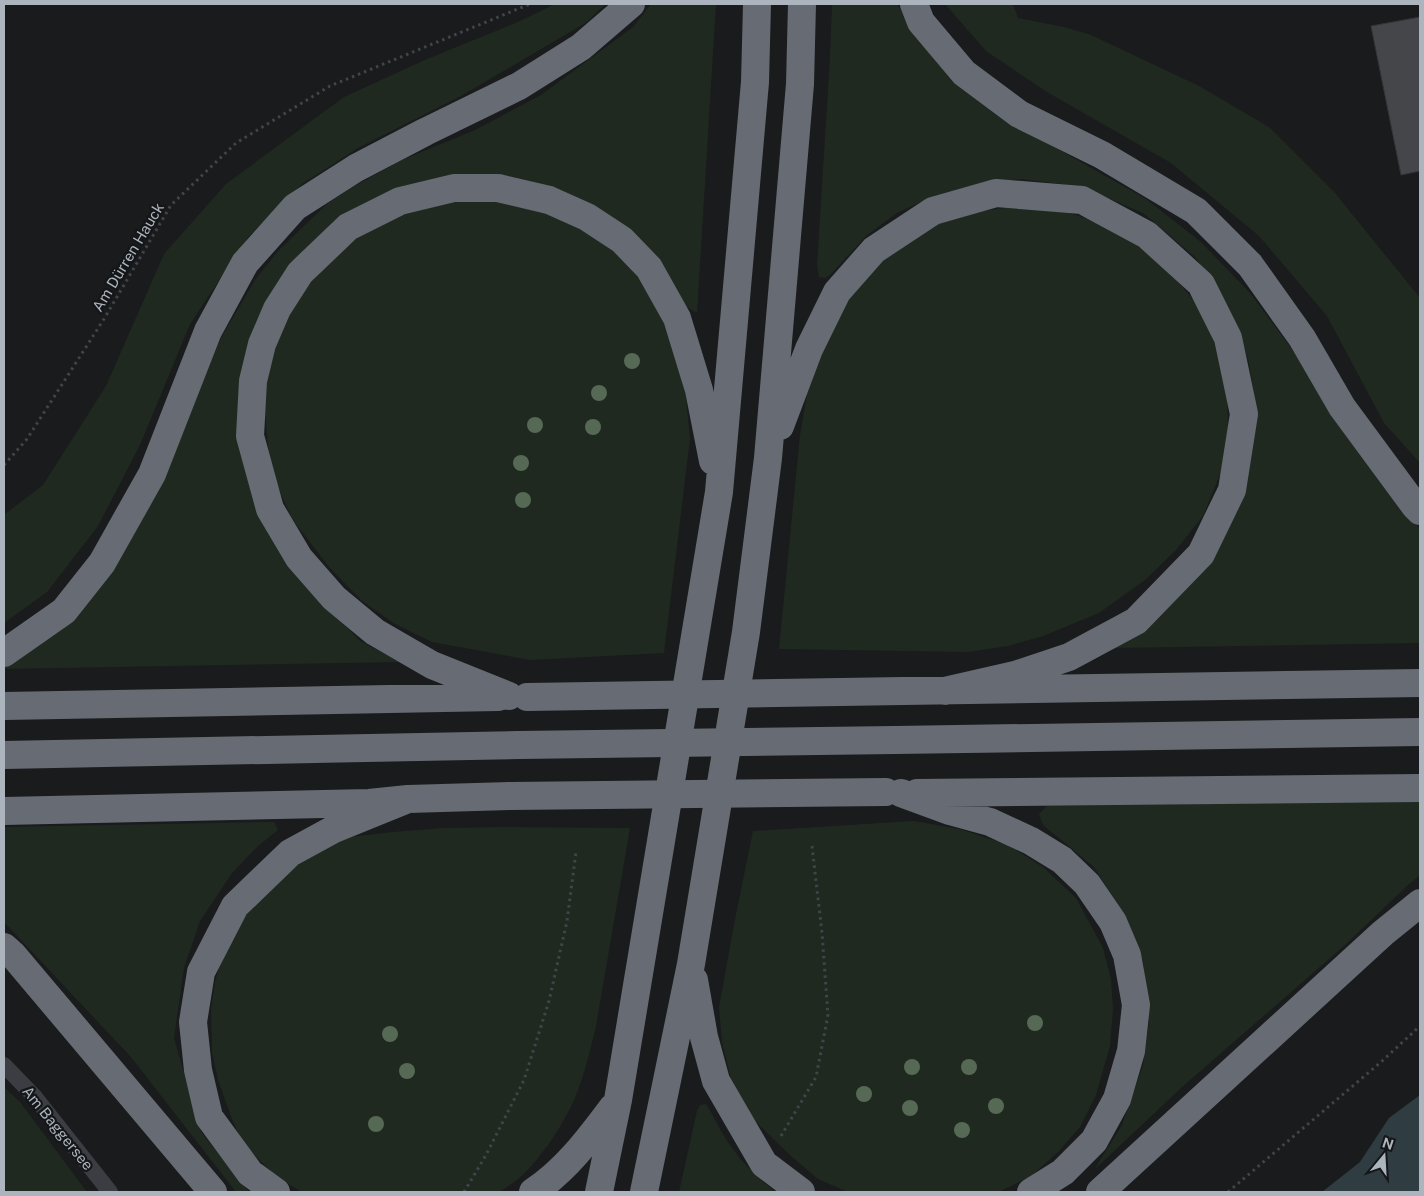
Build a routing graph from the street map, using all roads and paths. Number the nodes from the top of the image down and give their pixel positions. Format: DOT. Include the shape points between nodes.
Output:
graph roads {
  1 [pos="530,4"];
  2 [pos="631,4"];
  3 [pos="757,4"];
  4 [pos="802,4"];
  5 [pos="914,4"];
  6 [pos="768,458"];
  7 [pos="4,465"];
  8 [pos="719,492"];
  9 [pos="1420,511"];
  10 [pos="4,653"];
  11 [pos="1420,683"];
  12 [pos="945,691"];
  13 [pos="518,697"];
  14 [pos="4,706"];
  15 [pos="1420,732"];
  16 [pos="4,755"];
  17 [pos="1420,788"];
  18 [pos="894,793"];
  19 [pos="408,799"];
  20 [pos="4,811"];
  21 [pos="812,846"];
  22 [pos="576,852"];
  23 [pos="1420,903"];
  24 [pos="4,947"];
  25 [pos="691,964"];
  26 [pos="1420,1026"];
  27 [pos="4,1065"];
  28 [pos="618,1100"];
  29 [pos="764,1164"];
  30 [pos="110,1192"];
  31 [pos="213,1192"];
  32 [pos="276,1192"];
  33 [pos="464,1192"];
  34 [pos="533,1192"];
  35 [pos="599,1192"];
  36 [pos="644,1192"];
  37 [pos="800,1192"];
  38 [pos="1031,1192"];
  39 [pos="1100,1192"];
  40 [pos="1228,1192"];
  1 -- 7 [label="path, Am Dürren Hauck" via="330,86 236,143 171,205 99,327 27,439"];
  2 -- 10 [label="highway" via="581,47 519,86 356,168 295,207 245,263 208,330 152,474 102,563 64,611"];
  3 -- 8 [label="highway" via="755,82"];
  4 -- 6 [label="highway" via="800,84"];
  5 -- 9 [label="highway" via="921,22 964,72 1019,114 1102,155 1196,211 1250,265 1302,338 1342,407"];
  6 -- 12 [label="highway" via="809,349 836,292 874,250 933,211 996,193 1082,200 1147,235 1200,284 1228,338 1244,414 1232,490 1201,554 1136,621 1069,658"];
  6 -- 25 [label="highway" via="746,632"];
  8 -- 13 [label="highway" via="699,390 677,318 649,268 622,240 587,217 549,200 498,188 454,188 400,201 348,227 300,273 277,309 262,344 253,381 250,436 270,510 299,558 334,598 375,632 432,664"];
  8 -- 28 [label="highway"];
  11 -- 12 [label="highway"];
  12 -- 13 [label="highway, bridge"];
  13 -- 14 [label="highway"];
  15 -- 16 [label="highway, bridge"];
  17 -- 18 [label="highway"];
  18 -- 19 [label="highway, bridge"];
  18 -- 38 [label="highway" via="990,822 1031,840 1062,860 1087,884 1114,922 1127,955 1136,1005 1131,1051 1116,1099 1094,1141 1063,1172"];
  19 -- 20 [label="highway" via="369,803"];
  19 -- 32 [label="highway" via="334,829 290,853 235,906 201,972 193,1022 198,1070 209,1117 250,1173"];
  21 -- 29 [label="path" via="828,1015 816,1077"];
  22 -- 33 [label="path" via="567,921 549,1001 524,1080"];
  23 -- 39 [label="highway" via="1383,933"];
  24 -- 31 [label="highway"];
  25 -- 29 [label="highway" via="716,1081"];
  25 -- 36 [label="highway"];
  26 -- 40 [label="path"];
  27 -- 30 [label="lane, Am Baggersee" via="34,1096"];
  28 -- 34 [label="highway" via="585,1145 549,1182"];
  28 -- 35 [label="highway"];
  29 -- 37 [label="highway"];
}
